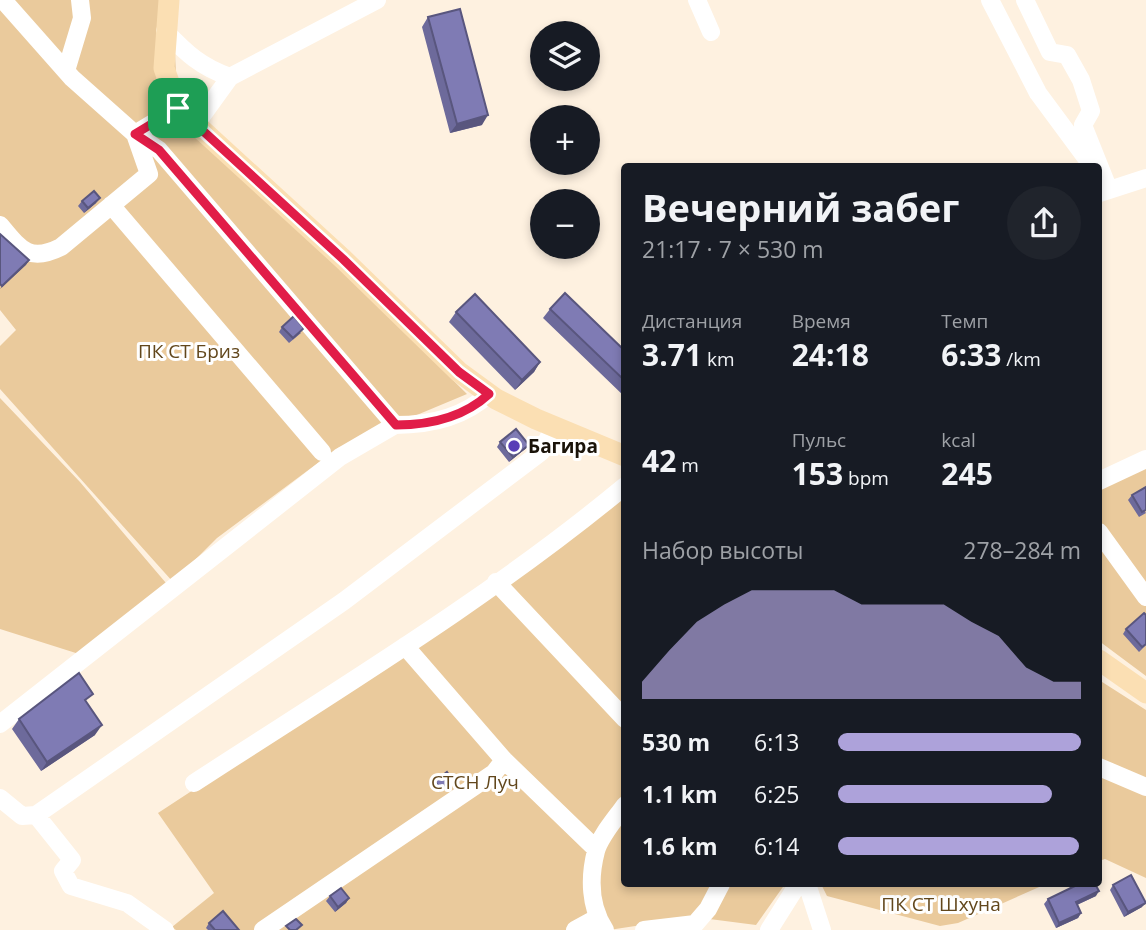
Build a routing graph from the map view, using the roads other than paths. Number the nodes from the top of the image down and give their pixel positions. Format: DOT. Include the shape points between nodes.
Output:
graph roads {
  1 [pos="4,0"];
  2 [pos="80,0"];
  3 [pos="169,0"];
  4 [pos="377,0"];
  5 [pos="697,0"];
  6 [pos="990,0"];
  7 [pos="1026,0"];
  8 [pos="165,31"];
  9 [pos="711,32"];
  10 [pos="65,71"];
  11 [pos="230,77"];
  12 [pos="178,108"];
  13 [pos="196,124"];
  14 [pos="135,134"];
  15 [pos="1090,163"];
  16 [pos="1095,163"];
  17 [pos="1146,178"];
  18 [pos="1102,187"];
  19 [pos="111,205"];
  20 [pos="0,225"];
  21 [pos="489,394"];
  22 [pos="396,425"];
  23 [pos="554,427"];
  24 [pos="322,452"];
  25 [pos="621,454"];
  26 [pos="1146,459"];
  27 [pos="1102,480"];
  28 [pos="621,489"];
  29 [pos="1102,536"];
  30 [pos="496,582"];
  31 [pos="1146,597"];
  32 [pos="405,646"];
  33 [pos="1102,662"];
  34 [pos="1146,693"];
  35 [pos="621,715"];
  36 [pos="1,722"];
  37 [pos="504,760"];
  38 [pos="1102,768"];
  39 [pos="194,783"];
  40 [pos="1146,787"];
  41 [pos="0,798"];
  42 [pos="621,811"];
  43 [pos="36,815"];
  44 [pos="596,849"];
  45 [pos="719,887"];
  46 [pos="797,887"];
  47 [pos="808,887"];
  48 [pos="601,924"];
  49 [pos="689,927"];
  50 [pos="165,930"];
  51 [pos="263,930"];
  52 [pos="575,930"];
  53 [pos="645,930"];
  54 [pos="769,930"];
  55 [pos="822,930"];
  1 -- 10 [label="street"];
  2 -- 10 [label="street" via="82,18"];
  3 -- 8 [label="main road"];
  4 -- 11 [label="street"];
  5 -- 9 [label="street"];
  6 -- 15 [label="street" via="1038,93"];
  7 -- 16 [label="street" via="1050,52 1067,55 1080,80 1091,111 1083,125"];
  8 -- 11 [label="street" via="189,57"];
  8 -- 12 [label="main road" via="164,68"];
  10 -- 14 [label="street"];
  11 -- 13 [label="street"];
  12 -- 13 [label="main road"];
  12 -- 14 [label="street"];
  13 -- 21 [label="main road" via="459,372"];
  14 -- 19 [label="street" via="149,174"];
  14 -- 22 [label="street" via="159,150"];
  17 -- 18 [label="street"];
  19 -- 20 [label="street" via="61,247 37,256 24,251"];
  19 -- 24 [label="street"];
  21 -- 22 [label="street" via="476,406 450,417"];
  21 -- 23 [label="main road"];
  22 -- 36 [label="street" via="340,457"];
  23 -- 25 [label="main road"];
  23 -- 43 [label="street" via="541,452 344,601"];
  26 -- 27 [label="street"];
  28 -- 30 [label="street"];
  29 -- 31 [label="street"];
  30 -- 32 [label="street"];
  30 -- 35 [label="street"];
  32 -- 37 [label="street"];
  32 -- 39 [label="street"];
  33 -- 34 [label="main road"];
  37 -- 44 [label="street"];
  37 -- 51 [label="street" via="494,773"];
  38 -- 40 [label="street"];
  41 -- 43 [label="street" via="22,816"];
  42 -- 44 [label="street"];
  43 -- 50 [label="street" via="72,860 64,871 71,886 127,903"];
  44 -- 48 [label="street" via="592,896"];
  45 -- 49 [label="street" via="708,909"];
  46 -- 54 [label="street"];
  47 -- 55 [label="street"];
  48 -- 52 [label="street"];
  49 -- 53 [label="street"];
}
